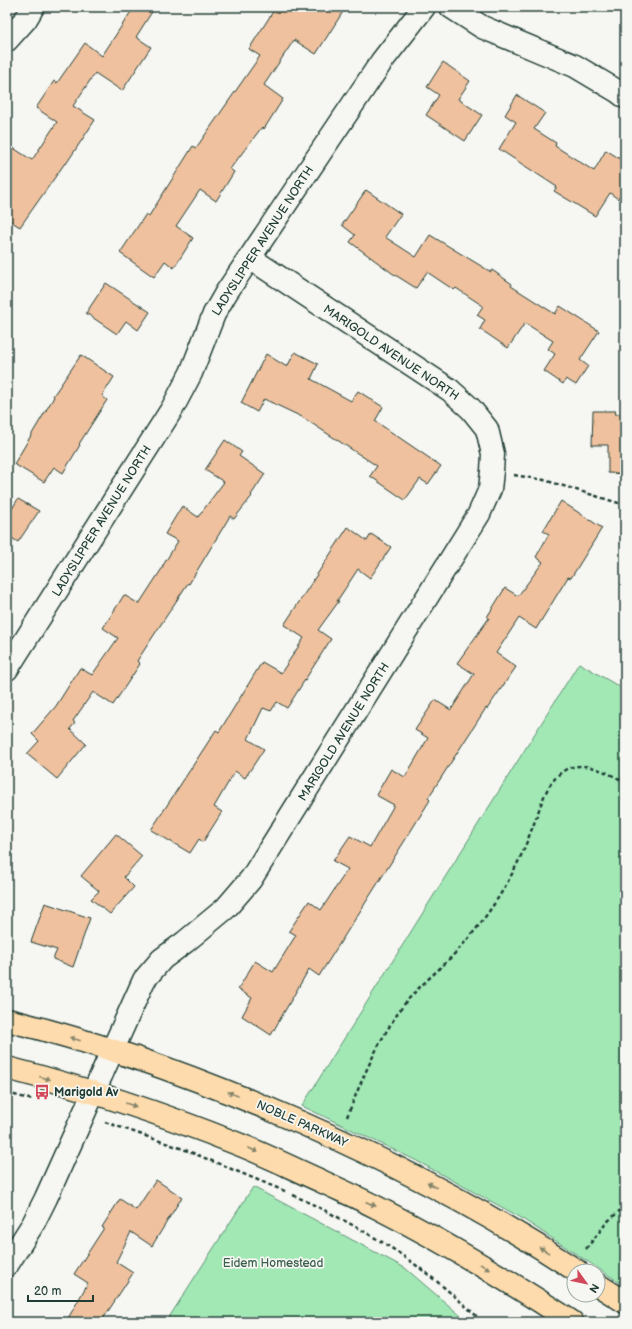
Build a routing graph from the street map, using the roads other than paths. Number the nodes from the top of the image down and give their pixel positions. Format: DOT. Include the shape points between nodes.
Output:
graph roads {
  1 [pos="33,7"];
  2 [pos="424,7"];
  3 [pos="451,7"];
  4 [pos="7,40"];
  5 [pos="625,98"];
  6 [pos="250,258"];
  7 [pos="7,669"];
  8 [pos="7,1020"];
  9 [pos="112,1050"];
  10 [pos="7,1068"];
  11 [pos="94,1092"];
  12 [pos="7,1264"];
  13 [pos="566,1264"];
  14 [pos="606,1290"];
  15 [pos="625,1302"];
  16 [pos="572,1322"];
  1 -- 4 [label="street"];
  2 -- 6 [label="street, LADYSLIPPER AVENUE NORTH" via="382,61"];
  3 -- 5 [label="street" via="482,27 575,66"];
  6 -- 7 [label="street, LADYSLIPPER AVENUE NORTH" via="214,314 191,373 172,409"];
  6 -- 9 [label="street, MARIGOLD AVENUE NORTH" via="450,390 471,408 487,429 493,454 490,489 479,514 251,879 226,908 162,959 144,980"];
  9 -- 8 [label="main road, NOBLE PARKWAY, one-way"];
  9 -- 11 [label="street, MARIGOLD AVENUE NORTH"];
  13 -- 9 [label="main road, NOBLE PARKWAY, one-way" via="485,1215 371,1154 200,1081"];
  10 -- 11 [label="main road, one-way"];
  11 -- 12 [label="street, MARIGOLD AVENUE NORTH" via="46,1198"];
  11 -- 16 [label="main road, one-way" via="239,1144 377,1207 479,1263"];
  14 -- 15 [label="main road"];
}
